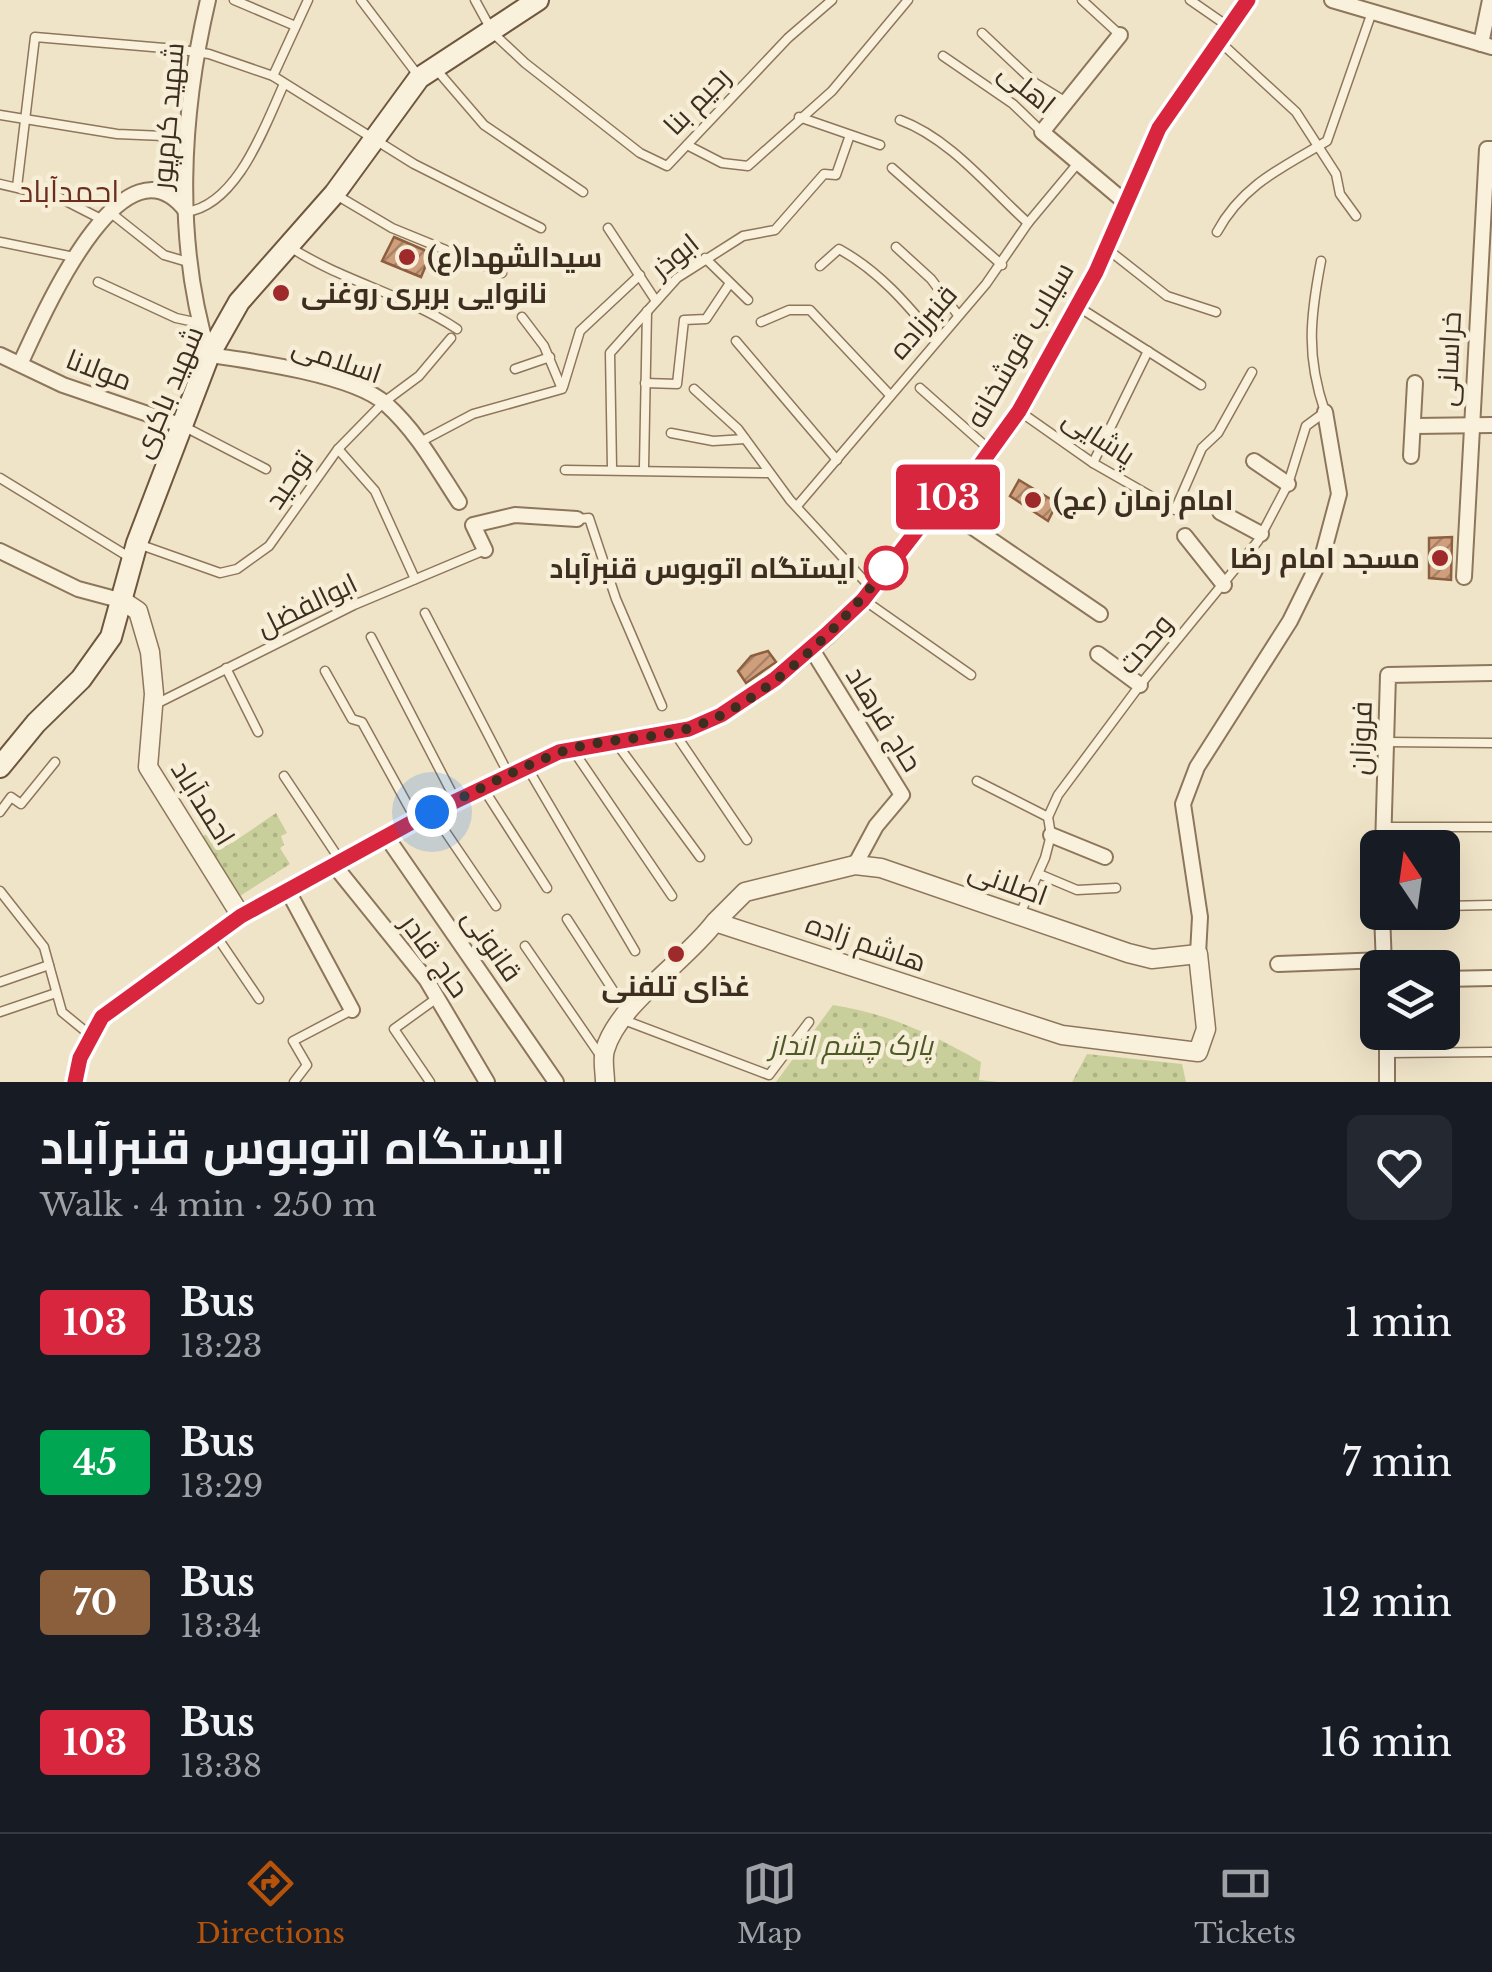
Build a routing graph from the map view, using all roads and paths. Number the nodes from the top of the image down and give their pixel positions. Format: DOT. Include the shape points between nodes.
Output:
graph roads {
  1 [pos="208,0"];
  2 [pos="234,0"];
  3 [pos="308,0"];
  4 [pos="361,0"];
  5 [pos="474,0"];
  6 [pos="538,0"];
  7 [pos="832,0"];
  8 [pos="908,0"];
  9 [pos="1082,0"];
  10 [pos="1190,0"];
  11 [pos="1248,0"];
  12 [pos="1332,0"];
  13 [pos="1490,0"];
  14 [pos="1372,12"];
  15 [pos="292,25"];
  16 [pos="493,33"];
  17 [pos="982,33"];
  18 [pos="1224,34"];
  19 [pos="1120,35"];
  20 [pos="1486,46"];
  21 [pos="194,53"];
  22 [pos="943,56"];
  23 [pos="427,73"];
  24 [pos="273,76"];
  25 [pos="284,84"];
  26 [pos="1066,102"];
  27 [pos="0,115"];
  28 [pos="799,117"];
  29 [pos="26,119"];
  30 [pos="900,120"];
  31 [pos="1042,132"];
  32 [pos="850,135"];
  33 [pos="187,137"];
  34 [pos="375,139"];
  35 [pos="687,145"];
  36 [pos="880,145"];
  37 [pos="1318,146"];
  38 [pos="1492,149"];
  39 [pos="1078,164"];
  40 [pos="892,168"];
  41 [pos="0,184"];
  42 [pos="17,187"];
  43 [pos="583,192"];
  44 [pos="335,193"];
  45 [pos="1125,202"];
  46 [pos="186,212"];
  47 [pos="1356,216"];
  48 [pos="108,217"];
  49 [pos="1028,222"];
  50 [pos="541,228"];
  51 [pos="608,228"];
  52 [pos="1217,232"];
  53 [pos="0,242"];
  54 [pos="290,247"];
  55 [pos="896,247"];
  56 [pos="1106,248"];
  57 [pos="74,257"];
  58 [pos="705,258"];
  59 [pos="1322,261"];
  60 [pos="192,264"];
  61 [pos="1002,264"];
  62 [pos="820,266"];
  63 [pos="1486,268"];
  64 [pos="502,273"];
  65 [pos="640,275"];
  66 [pos="98,282"];
  67 [pos="730,283"];
  68 [pos="748,300"];
  69 [pos="656,301"];
  70 [pos="1077,306"];
  71 [pos="647,311"];
  72 [pos="1216,312"];
  73 [pos="958,315"];
  74 [pos="522,317"];
  75 [pos="761,322"];
  76 [pos="199,323"];
  77 [pos="935,338"];
  78 [pos="736,341"];
  79 [pos="1148,352"];
  80 [pos="0,355"];
  81 [pos="209,355"];
  82 [pos="550,357"];
  83 [pos="21,362"];
  84 [pos="515,369"];
  85 [pos="1252,372"];
  86 [pos="646,383"];
  87 [pos="1415,383"];
  88 [pos="1200,385"];
  89 [pos="920,388"];
  90 [pos="562,389"];
  91 [pos="694,389"];
  92 [pos="889,394"];
  93 [pos="384,402"];
  94 [pos="1019,411"];
  95 [pos="1325,412"];
  96 [pos="1471,425"];
  97 [pos="1492,425"];
  98 [pos="183,426"];
  99 [pos="1414,426"];
  100 [pos="672,433"];
  101 [pos="745,439"];
  102 [pos="422,441"];
  103 [pos="338,449"];
  104 [pos="991,451"];
  105 [pos="1411,456"];
  106 [pos="837,460"];
  107 [pos="1254,461"];
  108 [pos="1093,462"];
  109 [pos="612,468"];
  110 [pos="644,468"];
  111 [pos="266,469"];
  112 [pos="565,470"];
  113 [pos="769,473"];
  114 [pos="0,478"];
  115 [pos="1288,484"];
  116 [pos="459,502"];
  117 [pos="940,505"];
  118 [pos="797,506"];
  119 [pos="1220,512"];
  120 [pos="577,519"];
  121 [pos="1261,534"];
  122 [pos="1186,536"];
  123 [pos="485,550"];
  124 [pos="135,552"];
  125 [pos="2,555"];
  126 [pos="1464,577"];
  127 [pos="415,579"];
  128 [pos="1224,585"];
  129 [pos="867,594"];
  130 [pos="123,601"];
  131 [pos="424,614"];
  132 [pos="1100,614"];
  133 [pos="372,637"];
  134 [pos="811,648"];
  135 [pos="1098,654"];
  136 [pos="226,668"];
  137 [pos="325,671"];
  138 [pos="1492,673"];
  139 [pos="971,675"];
  140 [pos="1140,685"];
  141 [pos="152,706"];
  142 [pos="662,706"];
  143 [pos="258,732"];
  144 [pos="674,732"];
  145 [pos="616,742"];
  146 [pos="1386,742"];
  147 [pos="1492,743"];
  148 [pos="573,749"];
  149 [pos="55,762"];
  150 [pos="0,767"];
  151 [pos="527,767"];
  152 [pos="509,775"];
  153 [pos="284,776"];
  154 [pos="977,781"];
  155 [pos="483,788"];
  156 [pos="456,801"];
  157 [pos="0,812"];
  158 [pos="424,816"];
  159 [pos="1048,817"];
  160 [pos="1383,827"];
  161 [pos="1492,827"];
  162 [pos="1051,835"];
  163 [pos="386,836"];
  164 [pos="747,840"];
  165 [pos="700,857"];
  166 [pos="1105,857"];
  167 [pos="338,863"];
  168 [pos="856,865"];
  169 [pos="1040,874"];
  170 [pos="547,888"];
  171 [pos="1116,888"];
  172 [pos="0,890"];
  173 [pos="288,890"];
  174 [pos="672,896"];
  175 [pos="1492,905"];
  176 [pos="496,906"];
  177 [pos="1460,906"];
  178 [pos="241,916"];
  179 [pos="1019,916"];
  180 [pos="567,919"];
  181 [pos="715,922"];
  182 [pos="214,934"];
  183 [pos="525,946"];
  184 [pos="635,951"];
  185 [pos="1198,954"];
  186 [pos="1278,964"];
  187 [pos="1360,964"];
  188 [pos="49,965"];
  189 [pos="1492,978"];
  190 [pos="1460,979"];
  191 [pos="0,982"];
  192 [pos="56,993"];
  193 [pos="438,998"];
  194 [pos="259,999"];
  195 [pos="352,1010"];
  196 [pos="0,1012"];
  197 [pos="626,1017"];
  198 [pos="810,1022"];
  199 [pos="92,1036"];
  200 [pos="1388,1050"];
  201 [pos="1492,1052"];
  202 [pos="1388,1053"];
  203 [pos="604,1060"];
  204 [pos="78,1081"];
  205 [pos="294,1082"];
  206 [pos="430,1082"];
  207 [pos="487,1082"];
  208 [pos="556,1082"];
  209 [pos="605,1082"];
  210 [pos="1388,1082"];
  1 -- 21 [label="street, شهید کرم‌پور"];
  2 -- 15 [label="lane"];
  3 -- 15 [label="lane"];
  4 -- 23 [label="lane"];
  5 -- 16 [label="lane"];
  6 -- 16 [label="main road, شهید باکری"];
  7 -- 35 [label="lane, رحیم بنا"];
  8 -- 28 [label="lane" via="832,90"];
  9 -- 19 [label="lane"];
  10 -- 18 [label="lane"];
  11 -- 18 [label="street, سیلاب قوشخانه"];
  12 -- 14 [label="street"];
  13 -- 20 [label="street"];
  14 -- 20 [label="street"];
  14 -- 37 [label="lane" via="1327,142"];
  15 -- 24 [label="lane"];
  16 -- 23 [label="main road, شهید باکری"];
  16 -- 35 [label="lane, رحیم بنا" via="650,160 667,166"];
  17 -- 26 [label="lane"];
  18 -- 37 [label="lane" via="1296,112"];
  18 -- 45 [label="street, سیلاب قوشخانه" via="1159,128"];
  19 -- 26 [label="street"];
  21 -- 24 [label="lane"];
  21 -- 29 [label="lane" via="35,37"];
  21 -- 33 [label="street, شهید کرم‌پور"];
  22 -- 31 [label="lane, اهلی"];
  23 -- 34 [label="main road, شهید باکری"];
  23 -- 43 [label="lane" via="484,124"];
  24 -- 25 [label="lane"];
  25 -- 34 [label="lane"];
  25 -- 46 [label="lane" via="220,196"];
  26 -- 31 [label="street"];
  27 -- 29 [label="lane"];
  28 -- 32 [label="lane"];
  28 -- 35 [label="lane" via="748,166"];
  29 -- 33 [label="lane"];
  29 -- 42 [label="lane"];
  30 -- 49 [label="lane" via="934,138"];
  31 -- 39 [label="street, اهلی"];
  32 -- 36 [label="lane"];
  32 -- 58 [label="lane, ابوذر" via="836,175 824,174 775,230 742,236"];
  33 -- 46 [label="street, شهید کرم‌پور"];
  34 -- 44 [label="main road, شهید باکری"];
  34 -- 50 [label="lane"];
  37 -- 47 [label="lane"];
  37 -- 52 [label="lane" via="1258,180"];
  38 -- 63 [label="street, خراسانی" via="1486,149"];
  39 -- 45 [label="street, اهلی"];
  39 -- 49 [label="lane, قنبرزاده"];
  40 -- 61 [label="lane"];
  41 -- 42 [label="lane"];
  42 -- 48 [label="lane"];
  44 -- 54 [label="main road, شهید باکری"];
  44 -- 64 [label="lane" via="392,228"];
  45 -- 56 [label="street, سیلاب قوشخانه"];
  46 -- 48 [label="street" via="172,194 147,188"];
  46 -- 60 [label="street, شهید کرم‌پور"];
  48 -- 57 [label="street"];
  48 -- 60 [label="lane" via="164,255"];
  49 -- 61 [label="lane, قنبرزاده"];
  51 -- 65 [label="lane"];
  53 -- 57 [label="lane"];
  54 -- 81 [label="main road, شهید باکری" via="239,302"];
  54 -- 93 [label="lane, توحید" via="408,300 454,333 419,376"];
  55 -- 73 [label="lane"];
  56 -- 70 [label="street, سیلاب قوشخانه"];
  56 -- 72 [label="lane" via="1166,296"];
  57 -- 83 [label="street"];
  58 -- 67 [label="lane"];
  58 -- 69 [label="lane, ابوذر"];
  59 -- 95 [label="lane" via="1309,322"];
  60 -- 76 [label="street, شهید کرم‌پور"];
  61 -- 73 [label="lane, قنبرزاده"];
  62 -- 77 [label="lane" via="840,249 857,259"];
  63 -- 96 [label="street, خراسانی"];
  65 -- 69 [label="lane"];
  65 -- 90 [label="lane" via="580,332"];
  66 -- 76 [label="lane"];
  67 -- 68 [label="lane"];
  67 -- 86 [label="lane" via="706,319 684,320 677,384"];
  69 -- 71 [label="lane, ابوذر"];
  70 -- 79 [label="lane"];
  70 -- 94 [label="street, سیلاب قوشخانه"];
  71 -- 86 [label="lane"];
  71 -- 109 [label="lane, ابوذر" via="610,353"];
  73 -- 77 [label="lane, قنبرزاده"];
  74 -- 82 [label="lane"];
  75 -- 92 [label="lane" via="810,310"];
  76 -- 81 [label="street, شهید کرم‌پور"];
  77 -- 92 [label="lane, قنبرزاده"];
  78 -- 106 [label="lane"];
  79 -- 88 [label="lane"];
  79 -- 108 [label="lane"];
  80 -- 83 [label="street, مولانا"];
  81 -- 93 [label="street, اسلامی" via="299,371"];
  81 -- 98 [label="main road, شهید باکری"];
  82 -- 84 [label="lane"];
  82 -- 90 [label="lane"];
  83 -- 98 [label="street, مولانا" via="63,385"];
  85 -- 108 [label="lane, پاشایی" via="1218,434 1202,448 1175,510"];
  86 -- 110 [label="lane"];
  87 -- 99 [label="street"];
  89 -- 104 [label="lane"];
  90 -- 102 [label="lane" via="473,414"];
  91 -- 101 [label="lane"];
  92 -- 106 [label="lane, قنبرزاده"];
  93 -- 102 [label="street, اسلامی"];
  93 -- 103 [label="lane, توحید"];
  94 -- 104 [label="street, سیلاب قوشخانه"];
  94 -- 108 [label="lane, پاشایی"];
  95 -- 115 [label="lane, وحدت" via="1306,426"];
  95 -- 185 [label="street" via="1339,494 1324,554 1290,621 1197,767 1184,804 1200,916"];
  96 -- 97 [label="street"];
  96 -- 99 [label="street"];
  96 -- 126 [label="street, خراسانی"];
  98 -- 111 [label="lane"];
  98 -- 124 [label="main road, شهید باکری"];
  99 -- 105 [label="street"];
  100 -- 101 [label="lane"];
  101 -- 113 [label="lane"];
  102 -- 116 [label="street, اسلامی"];
  103 -- 124 [label="lane, توحید" via="284,528 238,569 220,573"];
  103 -- 127 [label="lane" via="375,491"];
  104 -- 117 [label="street, سیلاب قوشخانه"];
  106 -- 118 [label="lane, قنبرزاده"];
  107 -- 115 [label="street"];
  109 -- 110 [label="lane"];
  109 -- 112 [label="lane"];
  110 -- 113 [label="lane"];
  113 -- 118 [label="lane"];
  114 -- 124 [label="lane, توحید"];
  115 -- 121 [label="lane, وحدت"];
  117 -- 129 [label="street, سیلاب قوشخانه"];
  117 -- 132 [label="street"];
  118 -- 129 [label="lane"];
  119 -- 121 [label="street"];
  120 -- 123 [label="street" via="515,515 473,525"];
  120 -- 142 [label="lane" via="589,518"];
  121 -- 128 [label="lane, وحدت"];
  122 -- 128 [label="street"];
  123 -- 127 [label="lane, ابوالفضل"];
  124 -- 130 [label="main road, شهید باکری"];
  125 -- 130 [label="street"];
  127 -- 136 [label="lane, ابوالفضل"];
  128 -- 140 [label="lane, وحدت"];
  129 -- 134 [label="street, سیلاب قوشخانه"];
  129 -- 139 [label="lane"];
  130 -- 141 [label="street, احمدآباد" via="138,610 150,652"];
  130 -- 150 [label="main road, شهید باکری" via="111,637 81,678"];
  131 -- 152 [label="lane"];
  133 -- 156 [label="lane"];
  134 -- 144 [label="street, سیلاب قوشخانه" via="721,715"];
  134 -- 168 [label="street, حاج فرهاد" via="902,795"];
  135 -- 140 [label="street"];
  136 -- 141 [label="lane, ابوالفضل"];
  136 -- 143 [label="lane"];
  137 -- 158 [label="lane"];
  138 -- 146 [label="street, فروزان" via="1388,675"];
  140 -- 159 [label="lane, وحدت"];
  141 -- 178 [label="street, احمدآباد" via="148,768"];
  144 -- 145 [label="street, سیلاب قوشخانه"];
  144 -- 164 [label="lane"];
  145 -- 148 [label="street, سیلاب قوشخانه"];
  145 -- 165 [label="lane"];
  146 -- 147 [label="lane"];
  146 -- 160 [label="street, فروزان"];
  148 -- 151 [label="street, سیلاب قوشخانه"];
  148 -- 174 [label="lane"];
  149 -- 157 [label="lane" via="21,804 11,797"];
  151 -- 152 [label="street, سیلاب قوشخانه"];
  151 -- 184 [label="lane"];
  152 -- 155 [label="street, سیلاب قوشخانه"];
  153 -- 167 [label="lane"];
  154 -- 159 [label="lane"];
  155 -- 156 [label="street, سیلاب قوشخانه"];
  155 -- 170 [label="lane"];
  156 -- 158 [label="street, سیلاب قوشخانه"];
  158 -- 163 [label="street, سیلاب قوشخانه"];
  158 -- 176 [label="lane"];
  159 -- 162 [label="lane"];
  160 -- 161 [label="lane"];
  162 -- 166 [label="street"];
  162 -- 169 [label="lane"];
  163 -- 167 [label="street, سیلاب قوشخانه"];
  163 -- 208 [label="street, قانونی"];
  167 -- 173 [label="street, سیلاب قوشخانه"];
  167 -- 193 [label="street, حاج قادر"];
  168 -- 179 [label="street, اصلانی"];
  168 -- 181 [label="street, اصلانی" via="745,892"];
  169 -- 171 [label="lane" via="1077,890"];
  169 -- 179 [label="lane"];
  172 -- 188 [label="lane" via="31,926"];
  173 -- 178 [label="street, سیلاب قوشخانه"];
  173 -- 195 [label="street"];
  175 -- 177 [label="lane"];
  178 -- 182 [label="street, سیلاب قوشخانه"];
  179 -- 185 [label="street, اصلانی" via="1152,959"];
  180 -- 197 [label="lane"];
  181 -- 185 [label="street, هاشم زاده" via="1062,1035 1198,1052 1206,1029"];
  181 -- 197 [label="street"];
  182 -- 194 [label="lane"];
  182 -- 199 [label="street, سیلاب قوشخانه" via="130,993 102,1017"];
  183 -- 203 [label="lane"];
  186 -- 187 [label="street"];
  188 -- 191 [label="lane"];
  188 -- 192 [label="lane"];
  189 -- 190 [label="street"];
  192 -- 196 [label="lane"];
  192 -- 199 [label="lane" via="62,1012"];
  193 -- 206 [label="lane" via="394,1029"];
  193 -- 207 [label="street, حاج قادر"];
  195 -- 205 [label="lane" via="293,1041 307,1065"];
  197 -- 198 [label="lane" via="769,1075"];
  197 -- 203 [label="street"];
  199 -- 204 [label="street, سیلاب قوشخانه"];
  200 -- 202 [label="street"];
  201 -- 202 [label="lane"];
  202 -- 210 [label="street"];
  203 -- 209 [label="street"];
}
